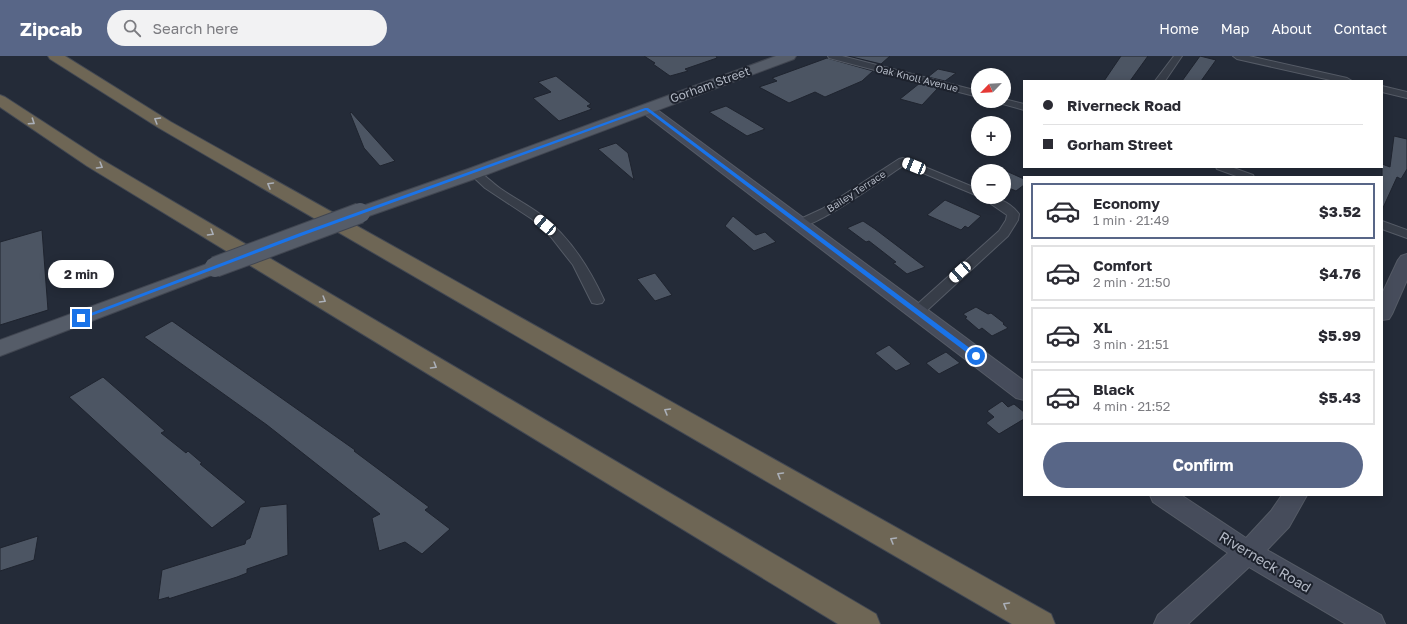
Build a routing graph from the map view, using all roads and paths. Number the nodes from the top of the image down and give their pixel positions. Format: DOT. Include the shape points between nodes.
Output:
graph roads {
  1 [pos="55,56"];
  2 [pos="790,56"];
  3 [pos="832,56"];
  4 [pos="1178,56"];
  5 [pos="1237,56"];
  6 [pos="1161,80"];
  7 [pos="1343,80"];
  8 [pos="1383,89"];
  9 [pos="971,92"];
  10 [pos="1407,95"];
  11 [pos="0,100"];
  12 [pos="1011,103"];
  13 [pos="1023,107"];
  14 [pos="647,109"];
  15 [pos="1224,168"];
  16 [pos="474,173"];
  17 [pos="1246,176"];
  18 [pos="971,190"];
  19 [pos="1000,204"];
  20 [pos="800,224"];
  21 [pos="1383,225"];
  22 [pos="1407,234"];
  23 [pos="1407,260"];
  24 [pos="597,300"];
  25 [pos="916,312"];
  26 [pos="1383,312"];
  27 [pos="0,348"];
  28 [pos="1023,391"];
  29 [pos="1163,496"];
  30 [pos="1294,496"];
  31 [pos="1248,552"];
  32 [pos="865,624"];
  33 [pos="1040,624"];
  34 [pos="1168,624"];
  35 [pos="1371,624"];
  33 -- 1 [label="highway, one-way" via="190,139"];
  2 -- 14 [label="main road, Gorham Street"];
  3 -- 9 [label="street, Oak Knoll Avenue"];
  4 -- 6 [label="street"];
  5 -- 7 [label="street"];
  8 -- 10 [label="street"];
  11 -- 32 [label="highway, one-way" via="93,162"];
  12 -- 13 [label="street"];
  14 -- 16 [label="main road, Gorham Street"];
  14 -- 20 [label="main road"];
  15 -- 17 [label="street"];
  16 -- 24 [label="street" via="554,233 587,278"];
  16 -- 27 [label="main road, Gorham Street, bridge" via="215,266"];
  18 -- 20 [label="street, Bailey Terrace" via="903,161 826,211"];
  19 -- 25 [label="street" via="1012,214 1012,220 1004,233"];
  20 -- 25 [label="main road"];
  21 -- 22 [label="street"];
  23 -- 26 [label="main road"];
  25 -- 28 [label="main road"];
  29 -- 31 [label="main road, Riverneck Road"];
  30 -- 31 [label="main road" via="1280,519"];
  31 -- 34 [label="main road"];
  31 -- 35 [label="main road, Riverneck Road"];
}
